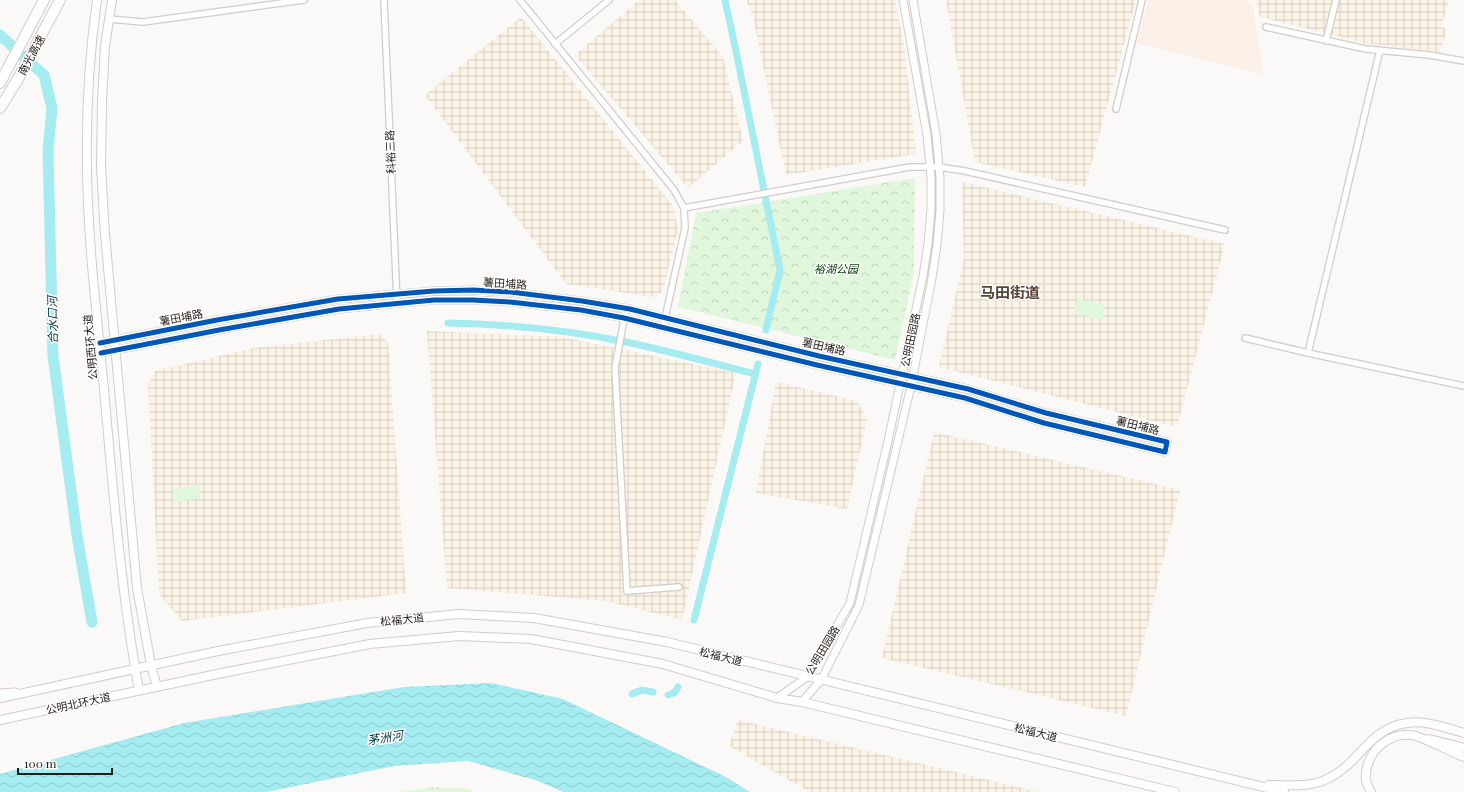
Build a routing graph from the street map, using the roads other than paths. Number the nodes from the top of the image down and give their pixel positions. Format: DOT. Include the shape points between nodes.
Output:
graph roads {
  1 [pos="44,0"];
  2 [pos="60,0"];
  3 [pos="97,0"];
  4 [pos="112,0"];
  5 [pos="304,0"];
  6 [pos="384,0"];
  7 [pos="520,0"];
  8 [pos="609,0"];
  9 [pos="904,0"];
  10 [pos="913,0"];
  11 [pos="1142,0"];
  12 [pos="1336,0"];
  13 [pos="110,19"];
  14 [pos="1266,27"];
  15 [pos="1326,41"];
  16 [pos="555,44"];
  17 [pos="1380,50"];
  18 [pos="1464,61"];
  19 [pos="0,83"];
  20 [pos="0,108"];
  21 [pos="1116,109"];
  22 [pos="930,167"];
  23 [pos="940,167"];
  24 [pos="684,208"];
  25 [pos="1225,230"];
  26 [pos="396,294"];
  27 [pos="396,304"];
  28 [pos="626,309"];
  29 [pos="624,318"];
  30 [pos="666,318"];
  31 [pos="663,327"];
  32 [pos="1245,338"];
  33 [pos="114,341"];
  34 [pos="100,344"];
  35 [pos="115,350"];
  36 [pos="101,353"];
  37 [pos="1308,353"];
  38 [pos="902,374"];
  39 [pos="912,376"];
  40 [pos="901,384"];
  41 [pos="911,386"];
  42 [pos="1464,386"];
  43 [pos="679,587"];
  44 [pos="151,665"];
  45 [pos="135,669"];
  46 [pos="807,677"];
  47 [pos="821,680"];
  48 [pos="157,687"];
  49 [pos="139,690"];
  50 [pos="27,692"];
  51 [pos="0,693"];
  52 [pos="0,698"];
  53 [pos="777,698"];
  54 [pos="802,702"];
  55 [pos="0,720"];
  56 [pos="1464,733"];
  57 [pos="1415,736"];
  58 [pos="1464,748"];
  59 [pos="1464,757"];
  60 [pos="1252,784"];
  61 [pos="1175,792"];
  62 [pos="1284,792"];
  63 [pos="1371,792"];
  1 -- 19 [label="highway, 南光高速"];
  2 -- 20 [label="highway, 南光高速"];
  3 -- 34 [label="main road, 公明西环大道" via="88,100 87,171"];
  4 -- 13 [label="main road"];
  5 -- 13 [label="street" via="143,22"];
  6 -- 26 [label="street, 科裕三路"];
  7 -- 16 [label="street"];
  8 -- 16 [label="street"];
  9 -- 22 [label="street, 公明田园路"];
  10 -- 23 [label="street, 公明田园路"];
  11 -- 21 [label="street"];
  12 -- 15 [label="street"];
  13 -- 33 [label="main road" via="105,46 101,167"];
  14 -- 15 [label="street"];
  15 -- 17 [label="street"];
  16 -- 24 [label="street" via="674,190"];
  17 -- 18 [label="street"];
  17 -- 37 [label="street"];
  22 -- 23 [label="street"];
  22 -- 24 [label="street" via="910,167"];
  22 -- 38 [label="street, 公明田园路" via="931,210 928,244"];
  23 -- 25 [label="street" via="965,170"];
  23 -- 39 [label="street, 公明田园路" via="937,245"];
  24 -- 30 [label="street" via="685,228"];
  26 -- 27 [label="street, 科裕三路"];
  26 -- 28 [label="street, 薯田埔路" via="473,290 511,292"];
  26 -- 33 [label="street, 薯田埔路" via="338,299"];
  27 -- 29 [label="street, 薯田埔路" via="434,300 510,302"];
  27 -- 35 [label="street, 薯田埔路" via="339,309"];
  28 -- 29 [label="street"];
  28 -- 30 [label="street, 薯田埔路"];
  29 -- 31 [label="street, 薯田埔路"];
  29 -- 43 [label="street" via="615,368 627,591"];
  30 -- 31 [label="street"];
  30 -- 38 [label="street, 薯田埔路"];
  31 -- 40 [label="street, 薯田埔路"];
  32 -- 37 [label="street"];
  33 -- 34 [label="street, 薯田埔路"];
  33 -- 35 [label="main road"];
  34 -- 36 [label="main road, 公明西环大道"];
  35 -- 36 [label="street, 薯田埔路"];
  35 -- 44 [label="main road" via="137,588"];
  36 -- 45 [label="main road, 公明西环大道" via="124,592"];
  37 -- 42 [label="street"];
  38 -- 39 [label="street, 薯田埔路"];
  38 -- 40 [label="street, 公明田园路"];
  39 -- 41 [label="street, 公明田园路"];
  39 -- 41 [label="street, 薯田埔路" via="968,389 1046,413 1167,442 1165,452"];
  40 -- 41 [label="street, 薯田埔路"];
  40 -- 46 [label="street, 公明田园路" via="850,603"];
  41 -- 47 [label="street, 公明田园路" via="859,605"];
  44 -- 45 [label="main road, 公明北环大道"];
  44 -- 46 [label="main road, 松福大道" via="367,623 459,614 534,618 667,642"];
  44 -- 48 [label="main road"];
  45 -- 49 [label="main road, 公明西环大道"];
  45 -- 50 [label="main road, 公明北环大道"];
  46 -- 47 [label="main road, 松福大道"];
  46 -- 53 [label="street, 公明田园路"];
  47 -- 54 [label="street, 公明田园路"];
  47 -- 60 [label="main road, 松福大道"];
  48 -- 49 [label="main road, 公明北环大道"];
  48 -- 53 [label="main road, 松福大道" via="370,644 459,636 531,640 663,664"];
  49 -- 55 [label="main road, 公明北环大道"];
  50 -- 51 [label="street"];
  50 -- 52 [label="main road, 公明北环大道"];
  53 -- 54 [label="main road, 松福大道"];
  54 -- 61 [label="main road, 松福大道"];
  56 -- 60 [label="main road" via="1420,722 1395,725 1376,736 1341,772 1328,779 1298,786"];
  57 -- 58 [label="main road"];
  57 -- 59 [label="main road"];
  57 -- 63 [label="main road" via="1390,738 1373,753 1366,770 1366,782"];
  60 -- 62 [label="main road, 松福大道"];
}
